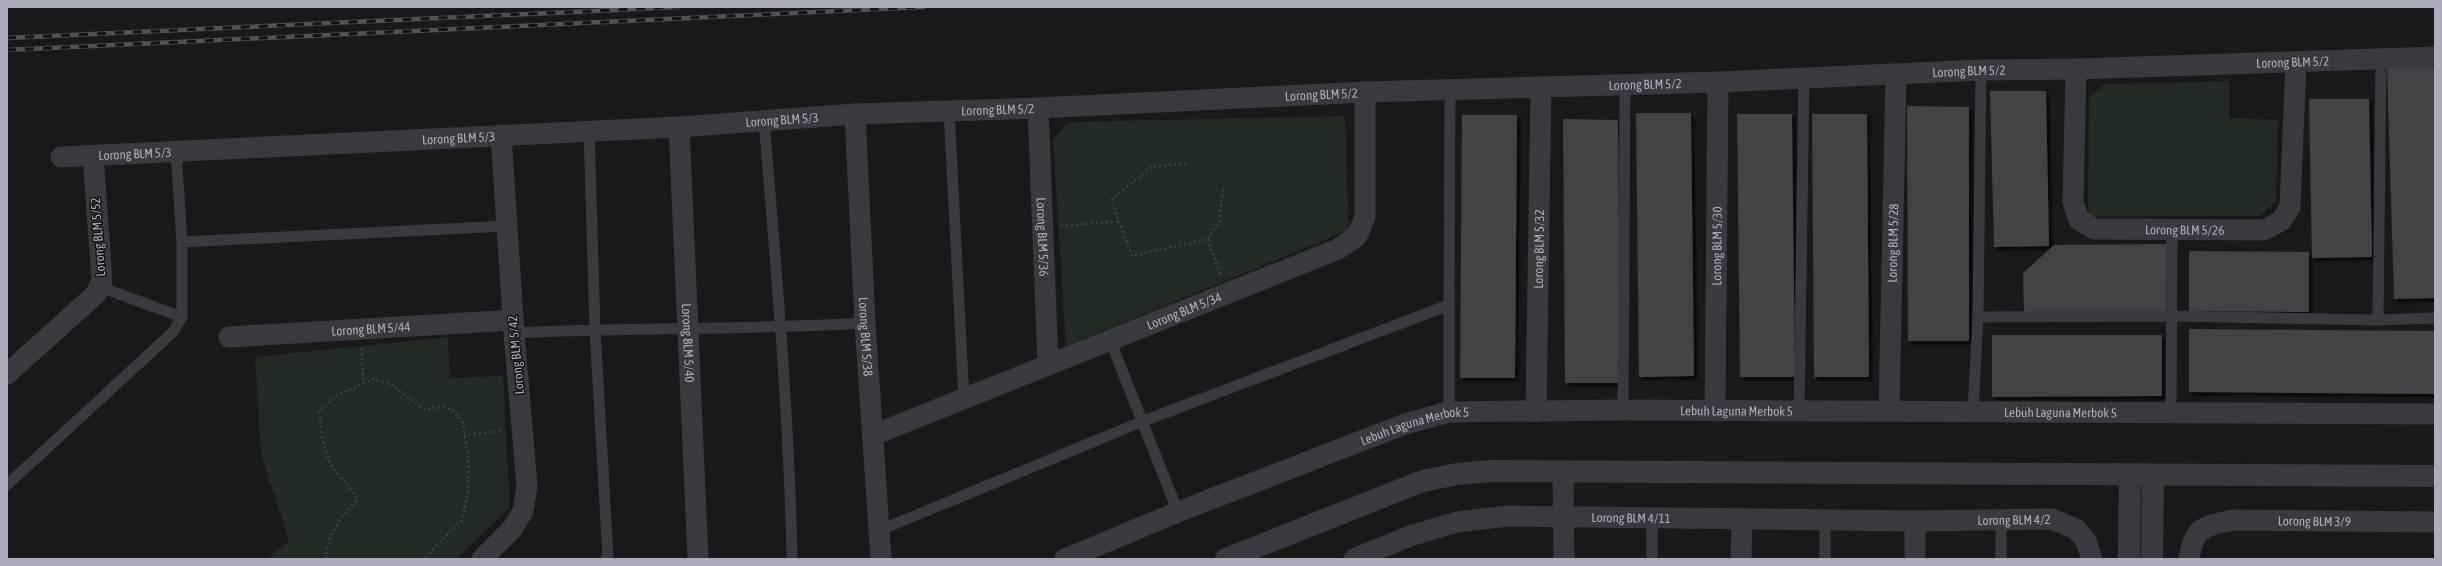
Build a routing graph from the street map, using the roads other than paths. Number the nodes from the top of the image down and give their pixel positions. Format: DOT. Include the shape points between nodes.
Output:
graph roads {
  1 [pos="2435,57"];
  2 [pos="2381,60"];
  3 [pos="2296,62"];
  4 [pos="2076,69"];
  5 [pos="1981,70"];
  6 [pos="1896,75"];
  7 [pos="1804,78"];
  8 [pos="1718,82"];
  9 [pos="1626,84"];
  10 [pos="1541,86"];
  11 [pos="1450,89"];
  12 [pos="1365,92"];
  13 [pos="1038,108"];
  14 [pos="949,110"];
  15 [pos="855,114"];
  16 [pos="764,120"];
  17 [pos="679,127"];
  18 [pos="589,130"];
  19 [pos="502,135"];
  20 [pos="176,152"];
  21 [pos="92,156"];
  22 [pos="61,157"];
  23 [pos="507,226"];
  24 [pos="2172,229"];
  25 [pos="182,242"];
  26 [pos="100,287"];
  27 [pos="1450,305"];
  28 [pos="182,316"];
  29 [pos="2170,316"];
  30 [pos="1978,317"];
  31 [pos="2435,318"];
  32 [pos="2378,320"];
  33 [pos="865,323"];
  34 [pos="513,326"];
  35 [pos="781,328"];
  36 [pos="595,329"];
  37 [pos="688,329"];
  38 [pos="229,337"];
  39 [pos="1110,340"];
  40 [pos="1048,365"];
  41 [pos="7,374"];
  42 [pos="964,400"];
  43 [pos="1623,410"];
  44 [pos="1715,411"];
  45 [pos="1799,411"];
  46 [pos="1889,411"];
  47 [pos="1973,411"];
  48 [pos="1449,412"];
  49 [pos="1536,412"];
  50 [pos="2171,414"];
  51 [pos="2435,414"];
  52 [pos="1141,422"];
  53 [pos="872,435"];
  54 [pos="1563,472"];
  55 [pos="2130,475"];
  56 [pos="2153,475"];
  57 [pos="2435,476"];
  58 [pos="7,485"];
  59 [pos="1178,512"];
  60 [pos="1563,517"];
  61 [pos="1652,518"];
  62 [pos="2001,519"];
  63 [pos="1742,520"];
  64 [pos="1825,520"];
  65 [pos="1915,521"];
  66 [pos="2435,522"];
  67 [pos="878,531"];
  68 [pos="482,559"];
  69 [pos="606,559"];
  70 [pos="698,559"];
  71 [pos="792,559"];
  72 [pos="881,559"];
  73 [pos="1065,559"];
  74 [pos="1226,559"];
  75 [pos="1354,559"];
  76 [pos="1564,559"];
  77 [pos="1652,559"];
  78 [pos="1741,559"];
  79 [pos="1825,559"];
  80 [pos="1915,559"];
  81 [pos="2001,559"];
  82 [pos="2092,559"];
  83 [pos="2129,559"];
  84 [pos="2152,559"];
  85 [pos="2189,559"];
  1 -- 2 [label="street, Lorong BLM 5/2"];
  2 -- 3 [label="street, Lorong BLM 5/2"];
  2 -- 32 [label="lane"];
  3 -- 4 [label="street, Lorong BLM 5/2"];
  3 -- 24 [label="street, Lorong BLM 5/26" via="2290,207 2281,221 2264,230"];
  4 -- 5 [label="street, Lorong BLM 5/2"];
  4 -- 24 [label="street, Lorong BLM 5/26" via="2073,202 2079,220 2095,229"];
  5 -- 6 [label="street, Lorong BLM 5/2"];
  5 -- 30 [label="lane"];
  6 -- 7 [label="street, Lorong BLM 5/2"];
  6 -- 46 [label="street, Lorong BLM 5/28"];
  7 -- 8 [label="street, Lorong BLM 5/2"];
  7 -- 45 [label="lane"];
  8 -- 9 [label="street, Lorong BLM 5/2"];
  8 -- 44 [label="street, Lorong BLM 5/30"];
  9 -- 10 [label="street, Lorong BLM 5/2"];
  9 -- 43 [label="lane"];
  10 -- 11 [label="street, Lorong BLM 5/2"];
  10 -- 49 [label="street, Lorong BLM 5/32"];
  11 -- 12 [label="street, Lorong BLM 5/2"];
  11 -- 27 [label="lane"];
  12 -- 13 [label="street, Lorong BLM 5/2"];
  12 -- 39 [label="street, Lorong BLM 5/34" via="1365,217 1357,236 1338,249"];
  13 -- 14 [label="street, Lorong BLM 5/2"];
  13 -- 40 [label="street, Lorong BLM 5/36"];
  14 -- 15 [label="street, Lorong BLM 5/2"];
  14 -- 42 [label="lane"];
  15 -- 16 [label="street, Lorong BLM 5/3"];
  15 -- 33 [label="street, Lorong BLM 5/38"];
  16 -- 17 [label="street, Lorong BLM 5/3"];
  16 -- 35 [label="lane"];
  17 -- 18 [label="street, Lorong BLM 5/3"];
  17 -- 37 [label="street, Lorong BLM 5/40"];
  18 -- 19 [label="street, Lorong BLM 5/3"];
  18 -- 36 [label="lane"];
  19 -- 20 [label="street, Lorong BLM 5/3"];
  19 -- 23 [label="street, Lorong BLM 5/42"];
  20 -- 21 [label="street, Lorong BLM 5/3"];
  20 -- 25 [label="lane"];
  21 -- 22 [label="street, Lorong BLM 5/3"];
  21 -- 26 [label="street, Lorong BLM 5/52" via="102,280"];
  23 -- 25 [label="lane"];
  23 -- 34 [label="street, Lorong BLM 5/42"];
  24 -- 29 [label="lane"];
  25 -- 28 [label="lane"];
  26 -- 28 [label="lane"];
  26 -- 41 [label="street, Lorong BLM 5/52" via="96,294"];
  27 -- 48 [label="lane"];
  27 -- 52 [label="lane"];
  28 -- 58 [label="lane" via="173,332"];
  29 -- 30 [label="lane"];
  29 -- 32 [label="lane"];
  29 -- 50 [label="lane"];
  30 -- 47 [label="lane"];
  31 -- 32 [label="lane"];
  33 -- 35 [label="lane"];
  33 -- 53 [label="street, Lorong BLM 5/38"];
  34 -- 36 [label="lane"];
  34 -- 38 [label="street, Lorong BLM 5/44" via="361,327"];
  34 -- 68 [label="street, Lorong BLM 5/42" via="527,486 523,511 513,528"];
  35 -- 37 [label="lane"];
  35 -- 71 [label="lane"];
  36 -- 37 [label="lane"];
  36 -- 69 [label="lane" via="608,557"];
  37 -- 70 [label="street, Lorong BLM 5/40"];
  39 -- 40 [label="street, Lorong BLM 5/34"];
  39 -- 52 [label="lane"];
  40 -- 42 [label="street, Lorong BLM 5/34"];
  42 -- 53 [label="street, Lorong BLM 5/34"];
  43 -- 44 [label="street, Lebuh Laguna Merbok 5"];
  43 -- 49 [label="street, Lebuh Laguna Merbok 5"];
  44 -- 45 [label="street, Lebuh Laguna Merbok 5"];
  45 -- 46 [label="street, Lebuh Laguna Merbok 5"];
  46 -- 47 [label="street, Lebuh Laguna Merbok 5"];
  47 -- 50 [label="street, Lebuh Laguna Merbok 5"];
  48 -- 49 [label="street, Lebuh Laguna Merbok 5"];
  48 -- 59 [label="street, Lebuh Laguna Merbok 5" via="1405,424"];
  50 -- 51 [label="street, Lebuh Laguna Merbok 5"];
  52 -- 59 [label="lane"];
  52 -- 67 [label="lane"];
  53 -- 67 [label="street, Lorong BLM 5/38"];
  54 -- 55 [label="street"];
  54 -- 60 [label="street"];
  54 -- 74 [label="street" via="1491,471 1423,481"];
  55 -- 56 [label="street"];
  55 -- 83 [label="street"];
  56 -- 57 [label="street"];
  56 -- 84 [label="street"];
  59 -- 73 [label="street, Lebuh Laguna Merbok 5"];
  60 -- 61 [label="street, Lorong BLM 4/11"];
  60 -- 75 [label="street, Lorong BLM 4/11" via="1508,516 1457,522 1410,536"];
  60 -- 76 [label="street"];
  61 -- 63 [label="street, Lorong BLM 4/11"];
  61 -- 77 [label="lane"];
  62 -- 65 [label="street, Lorong BLM 4/2"];
  62 -- 81 [label="lane"];
  62 -- 82 [label="street, Lorong BLM 4/2" via="2052,519 2065,523 2076,529 2086,541"];
  63 -- 64 [label="street, Lorong BLM 4/11"];
  63 -- 78 [label="street"];
  64 -- 65 [label="street, Lorong BLM 4/11"];
  64 -- 79 [label="lane"];
  65 -- 80 [label="street"];
  66 -- 85 [label="street, Lorong BLM 3/9" via="2233,520 2209,525 2196,532"];
  67 -- 72 [label="street, Lorong BLM 5/38"];
}
